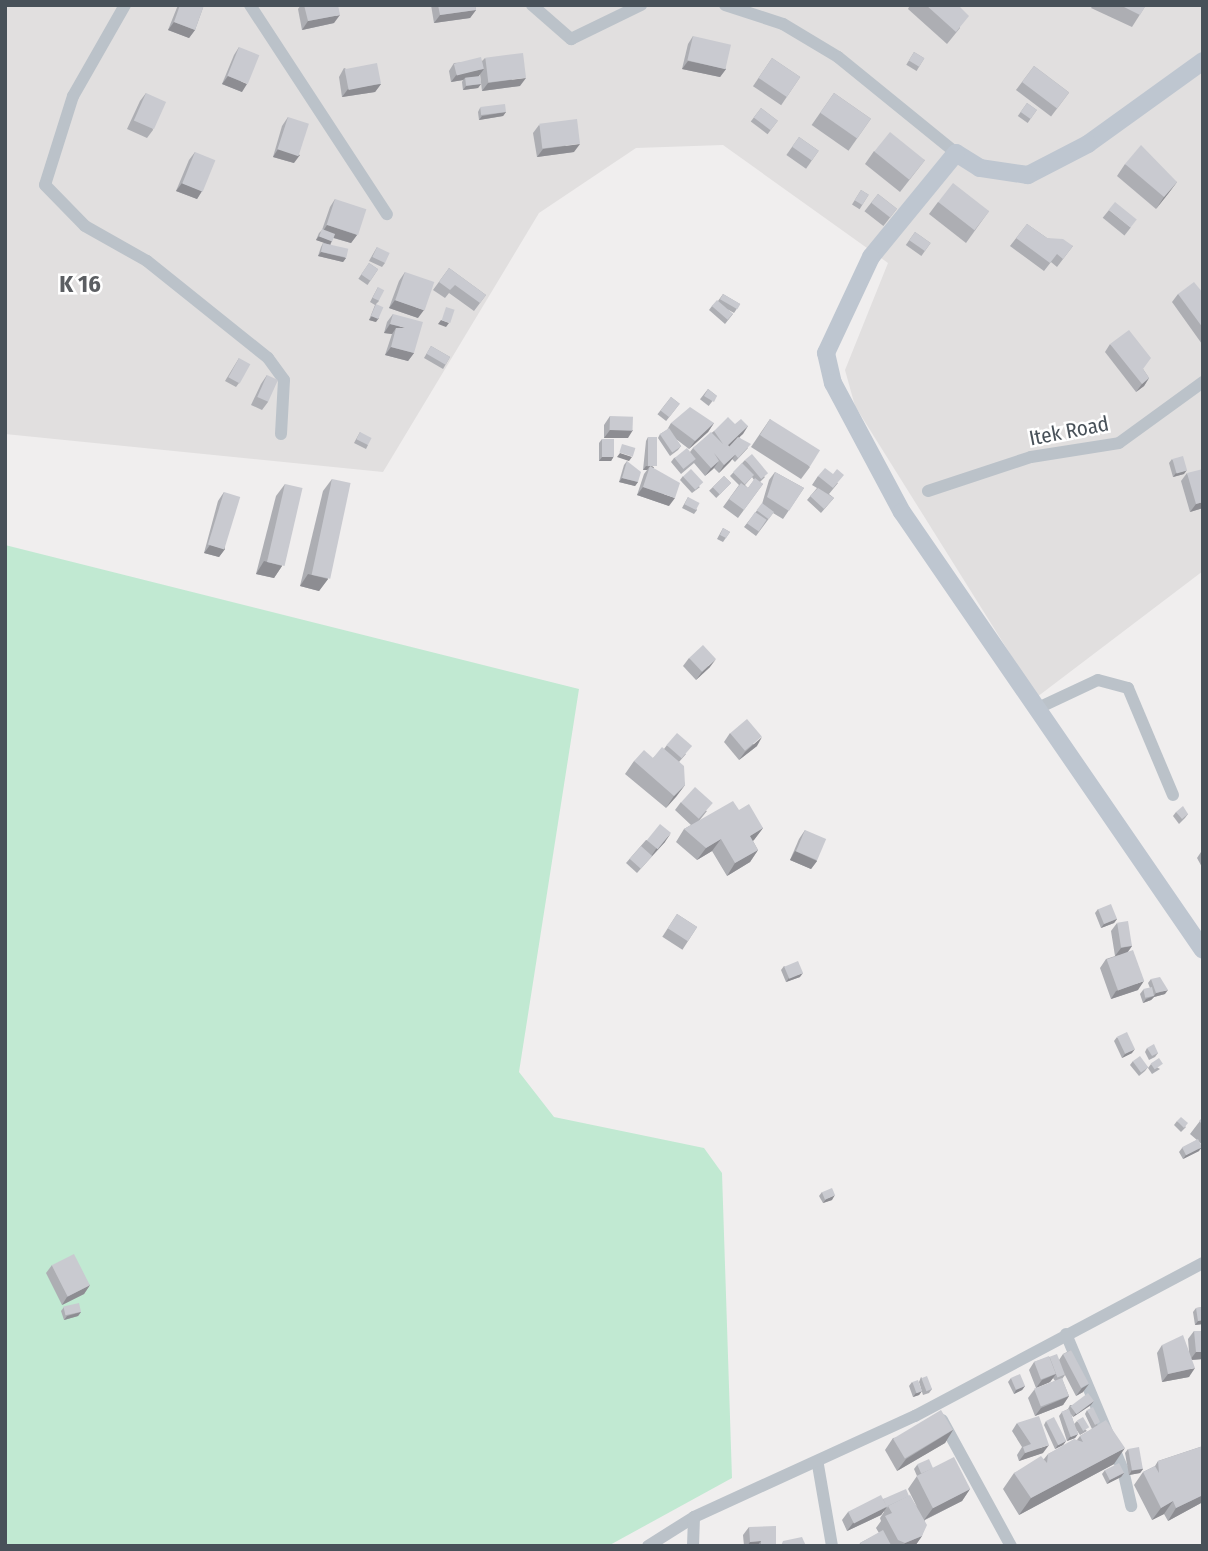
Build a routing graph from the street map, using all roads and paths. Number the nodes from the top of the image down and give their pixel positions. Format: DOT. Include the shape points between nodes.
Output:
graph roads {
  1 [pos="125,5"];
  2 [pos="250,5"];
  3 [pos="532,5"];
  4 [pos="641,5"];
  5 [pos="725,5"];
  6 [pos="1203,61"];
  7 [pos="956,153"];
  8 [pos="387,214"];
  9 [pos="1203,382"];
  10 [pos="281,434"];
  11 [pos="928,491"];
  12 [pos="1036,709"];
  13 [pos="1173,795"];
  14 [pos="1203,950"];
  15 [pos="1203,1263"];
  16 [pos="1066,1334"];
  17 [pos="934,1406"];
  18 [pos="818,1465"];
  19 [pos="1131,1506"];
  20 [pos="694,1517"];
  21 [pos="648,1546"];
  22 [pos="693,1546"];
  23 [pos="832,1546"];
  24 [pos="1011,1546"];
  1 -- 10 [label="street" via="73,96 45,185 78,220 177,283 268,358 284,380"];
  2 -- 8 [label="street"];
  3 -- 4 [label="street" via="571,38"];
  5 -- 7 [label="street" via="783,24 838,57"];
  6 -- 7 [label="street" via="1039,171 1005,175"];
  7 -- 12 [label="street" via="871,257 831,337 828,369 902,512"];
  9 -- 11 [label="street, Itek Road" via="1119,443 1031,457"];
  12 -- 13 [label="street" via="1098,680 1128,688"];
  12 -- 14 [label="street"];
  15 -- 16 [label="street"];
  16 -- 17 [label="street"];
  16 -- 19 [label="street" via="1123,1470"];
  17 -- 18 [label="street"];
  17 -- 24 [label="street"];
  18 -- 20 [label="street"];
  18 -- 23 [label="street"];
  20 -- 21 [label="street"];
  20 -- 22 [label="street"];
}
